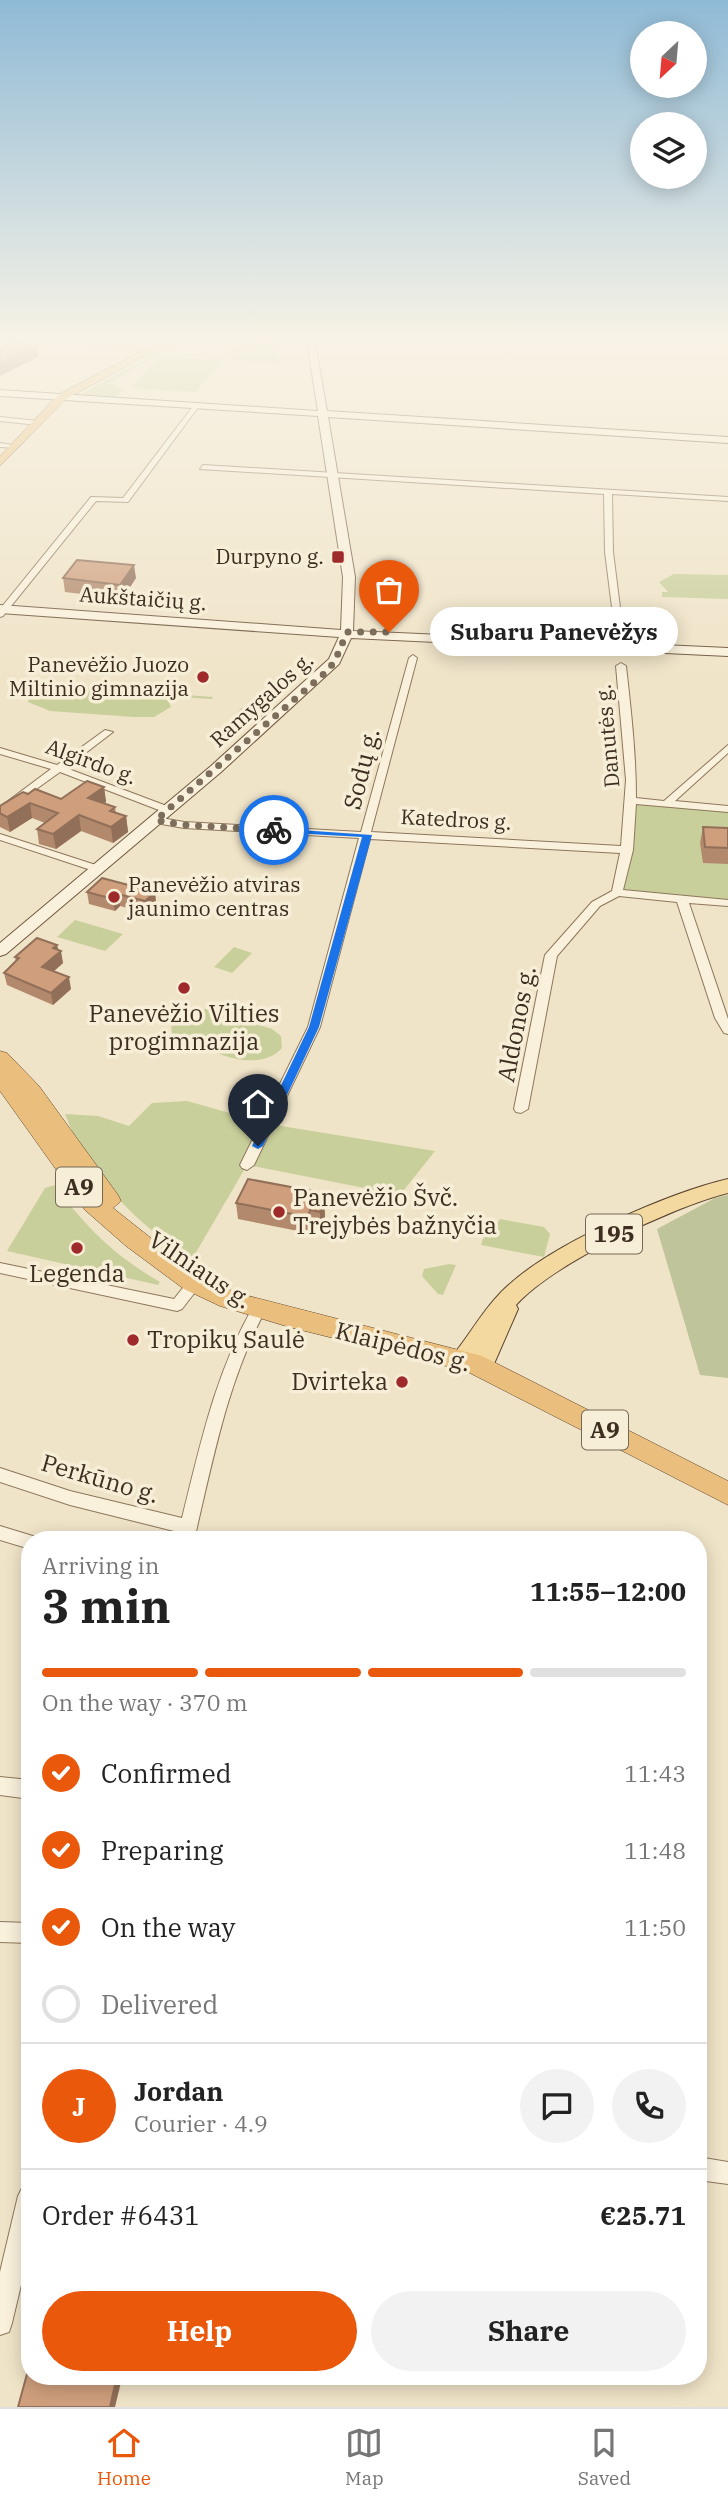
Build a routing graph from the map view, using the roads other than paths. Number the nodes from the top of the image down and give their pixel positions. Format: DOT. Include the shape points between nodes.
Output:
graph roads {
  1 [pos="159,454"];
  2 [pos="331,454"];
  3 [pos="203,467"];
  4 [pos="335,476"];
  5 [pos="608,492"];
  6 [pos="728,499"];
  7 [pos="1,611"];
  8 [pos="347,632"];
  9 [pos="621,644"];
  10 [pos="728,646"];
  11 [pos="728,652"];
  12 [pos="413,658"];
  13 [pos="621,667"];
  14 [pos="108,732"];
  15 [pos="728,748"];
  16 [pos="0,751"];
  17 [pos="61,769"];
  18 [pos="634,801"];
  19 [pos="666,804"];
  20 [pos="728,809"];
  21 [pos="168,810"];
  22 [pos="0,812"];
  23 [pos="156,820"];
  24 [pos="367,835"];
  25 [pos="0,837"];
  26 [pos="628,850"];
  27 [pos="98,869"];
  28 [pos="617,894"];
  29 [pos="682,899"];
  30 [pos="728,903"];
  31 [pos="0,951"];
  32 [pos="728,1030"];
  33 [pos="0,1058"];
  34 [pos="0,1076"];
  35 [pos="521,1108"];
  36 [pos="247,1165"];
  37 [pos="728,1186"];
  38 [pos="0,1268"];
  39 [pos="197,1279"];
  40 [pos="259,1309"];
  41 [pos="472,1364"];
  42 [pos="0,1475"];
  43 [pos="728,1494"];
  44 [pos="179,1531"];
  45 [pos="186,1531"];
  46 [pos="0,1533"];
  47 [pos="21,1539"];
  48 [pos="0,1786"];
  49 [pos="21,1789"];
  50 [pos="0,1932"];
  51 [pos="21,1933"];
  52 [pos="707,2170"];
  53 [pos="728,2173"];
  54 [pos="21,2234"];
  55 [pos="0,2323"];
  1 -- 7 [label="street" via="125,500 94,499"];
  2 -- 4 [label="main road, Ramygalos g."];
  3 -- 4 [label="street"];
  4 -- 5 [label="street"];
  4 -- 8 [label="main road, Ramygalos g." via="349,577"];
  5 -- 6 [label="street"];
  5 -- 9 [label="street" via="609,552"];
  7 -- 8 [label="main road, Aukštaičių g."];
  8 -- 9 [label="main road, Aukštaičių g."];
  8 -- 21 [label="main road, Ramygalos g." via="326,672"];
  9 -- 10 [label="main road"];
  9 -- 11 [label="main road"];
  12 -- 24 [label="street, Sodų g."];
  13 -- 18 [label="street, Danutės g."];
  14 -- 17 [label="street"];
  15 -- 19 [label="street"];
  16 -- 17 [label="street, Algirdo g."];
  17 -- 21 [label="street, Algirdo g."];
  17 -- 22 [label="street"];
  18 -- 19 [label="street"];
  18 -- 26 [label="street, Danutės g."];
  19 -- 20 [label="street"];
  21 -- 23 [label="main road, Ramygalos g."];
  23 -- 24 [label="street, Katedros g."];
  23 -- 27 [label="main road, Ramygalos g."];
  24 -- 26 [label="street, Katedros g."];
  24 -- 36 [label="street, Sodų g." via="314,1027"];
  25 -- 27 [label="street"];
  26 -- 28 [label="street, Danutės g."];
  27 -- 31 [label="main road, Ramygalos g."];
  28 -- 29 [label="street"];
  28 -- 35 [label="street, Aldonos g." via="596,904 551,955"];
  29 -- 30 [label="street"];
  29 -- 32 [label="street"];
  33 -- 39 [label="highway, Vilniaus g. / A9" via="46,1109 108,1199"];
  34 -- 39 [label="highway, Vilniaus g. / A9" via="93,1204 134,1240"];
  37 -- 41 [label="main road, 195" via="683,1200 531,1279 509,1300 493,1347"];
  38 -- 39 [label="street" via="177,1305"];
  39 -- 40 [label="highway, Vilniaus g. / A9" via="229,1300"];
  40 -- 41 [label="highway, Klaipėdos g. / A9"];
  40 -- 45 [label="street" via="218,1401"];
  41 -- 43 [label="highway, Klaipėdos g. / A9"];
  42 -- 44 [label="street, Perkūno g."];
  46 -- 47 [label="street"];
  48 -- 49 [label="street"];
  50 -- 51 [label="street"];
  52 -- 53 [label="street"];
  54 -- 55 [label="street"];
}
